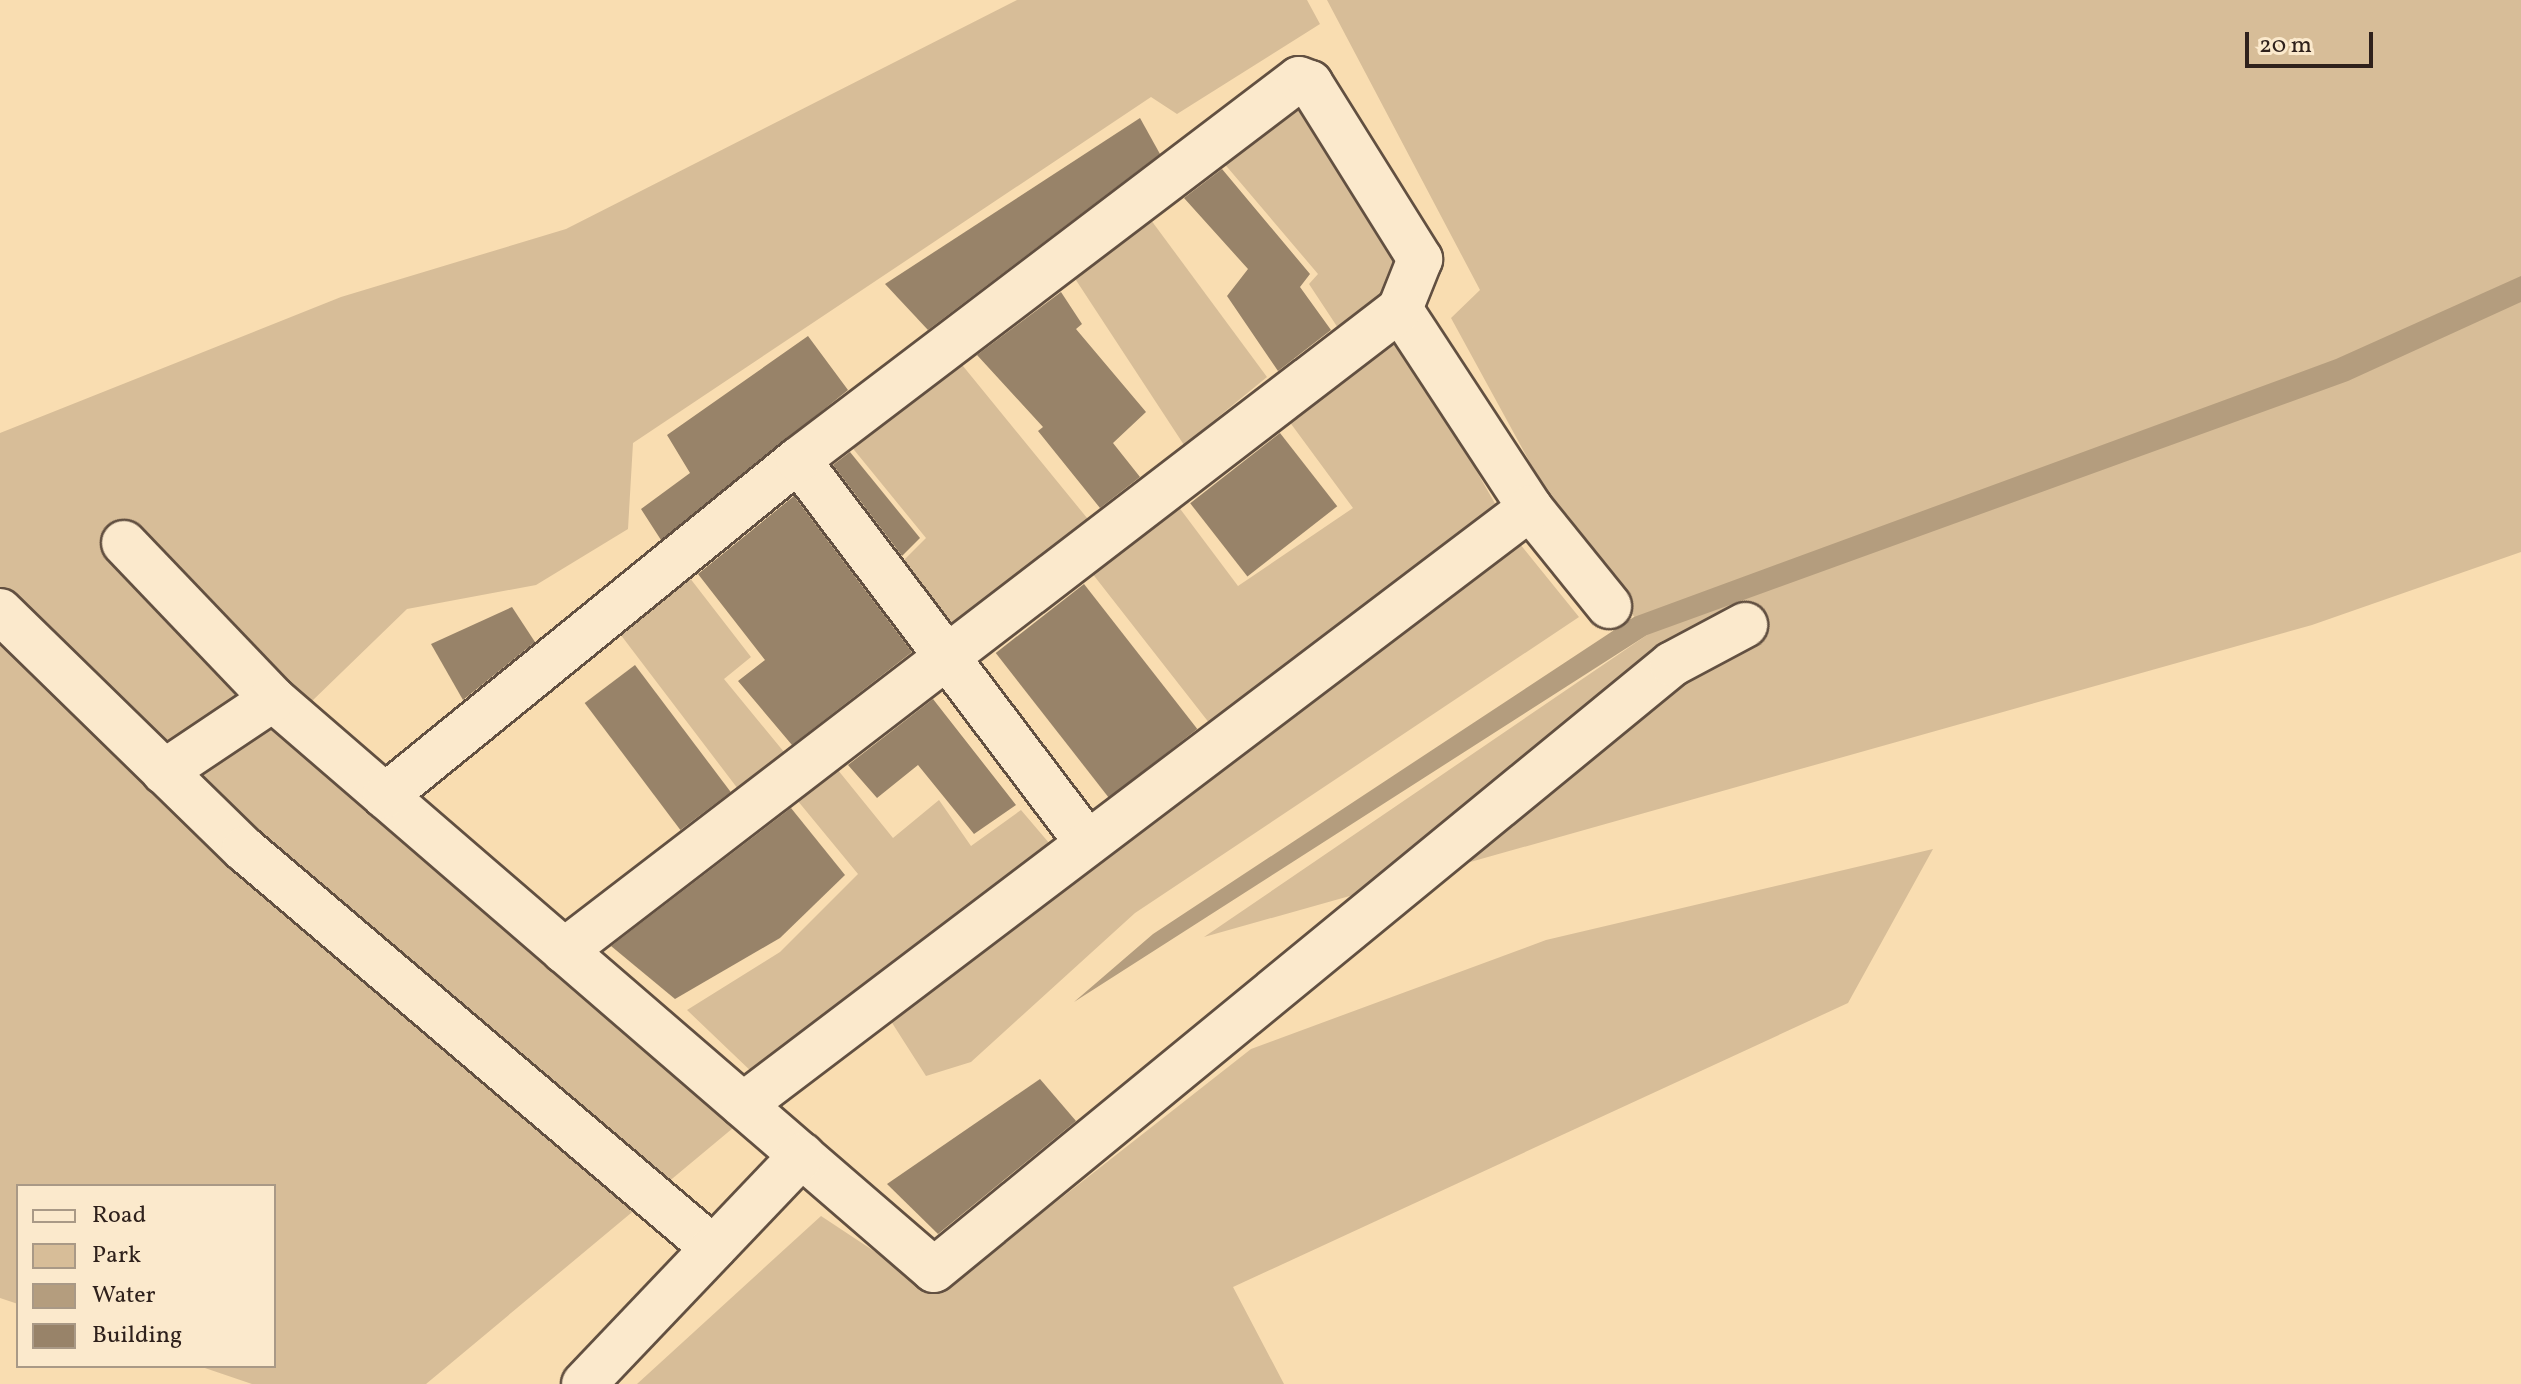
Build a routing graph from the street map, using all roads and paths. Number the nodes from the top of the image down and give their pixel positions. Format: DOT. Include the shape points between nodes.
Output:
graph roads {
  1 [pos="1400,309"];
  2 [pos="798,460"];
  3 [pos="1530,508"];
  4 [pos="124,543"];
  5 [pos="1609,606"];
  6 [pos="0,611"];
  7 [pos="1745,625"];
  8 [pos="945,660"];
  9 [pos="273,699"];
  10 [pos="164,772"];
  11 [pos="385,796"];
  12 [pos="1087,842"];
  13 [pos="564,951"];
  14 [pos="743,1105"];
  15 [pos="802,1155"];
  16 [pos="713,1248"];
  17 [pos="584,1384"];
  1 -- 2 [label="street" via="1420,259 1310,83 1299,79"];
  1 -- 3 [label="street"];
  1 -- 8 [label="street"];
  2 -- 8 [label="street"];
  2 -- 11 [label="street"];
  3 -- 5 [label="street"];
  3 -- 12 [label="street"];
  4 -- 9 [label="street"];
  6 -- 10 [label="street"];
  7 -- 15 [label="street" via="1672,664 934,1270"];
  8 -- 12 [label="street"];
  8 -- 13 [label="street"];
  9 -- 10 [label="street"];
  9 -- 11 [label="street"];
  10 -- 16 [label="street" via="244,849"];
  11 -- 13 [label="street"];
  12 -- 14 [label="street"];
  13 -- 14 [label="street"];
  14 -- 15 [label="street"];
  15 -- 16 [label="street"];
  16 -- 17 [label="street"];
}
